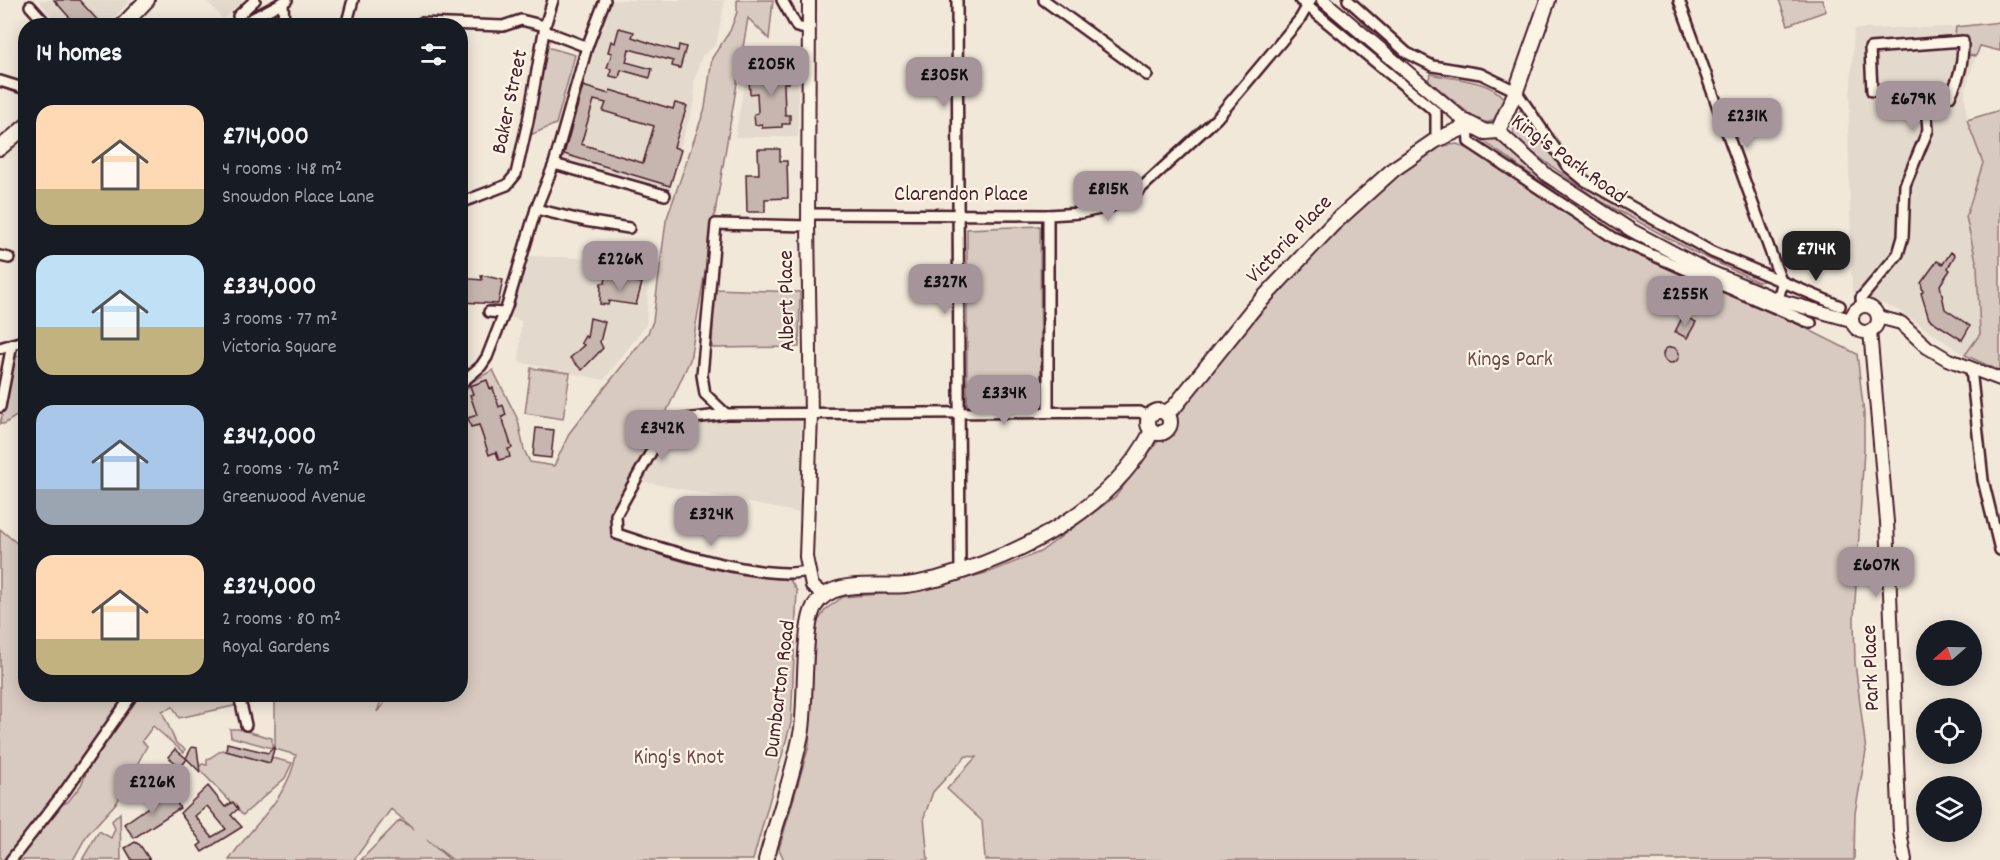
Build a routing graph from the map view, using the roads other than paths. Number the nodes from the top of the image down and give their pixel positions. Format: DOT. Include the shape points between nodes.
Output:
graph roads {
  1 [pos="147,0"];
  2 [pos="255,0"];
  3 [pos="353,0"];
  4 [pos="553,0"];
  5 [pos="605,0"];
  6 [pos="782,0"];
  7 [pos="809,0"];
  8 [pos="957,0"];
  9 [pos="1044,0"];
  10 [pos="1323,0"];
  11 [pos="1348,0"];
  12 [pos="1548,0"];
  13 [pos="1679,0"];
  14 [pos="285,2"];
  15 [pos="1306,2"];
  16 [pos="30,6"];
  17 [pos="41,18"];
  18 [pos="130,18"];
  19 [pos="242,18"];
  20 [pos="248,18"];
  21 [pos="284,18"];
  22 [pos="348,18"];
  23 [pos="468,25"];
  24 [pos="545,28"];
  25 [pos="808,30"];
  26 [pos="587,47"];
  27 [pos="1147,75"];
  28 [pos="0,81"];
  29 [pos="18,83"];
  30 [pos="1516,91"];
  31 [pos="1926,105"];
  32 [pos="1467,123"];
  33 [pos="1498,131"];
  34 [pos="18,133"];
  35 [pos="1436,140"];
  36 [pos="0,148"];
  37 [pos="554,164"];
  38 [pos="665,195"];
  39 [pos="468,200"];
  40 [pos="536,209"];
  41 [pos="957,215"];
  42 [pos="1048,215"];
  43 [pos="808,220"];
  44 [pos="629,228"];
  45 [pos="1702,272"];
  46 [pos="1782,284"];
  47 [pos="1778,300"];
  48 [pos="1840,306"];
  49 [pos="1862,306"];
  50 [pos="489,312"];
  51 [pos="503,313"];
  52 [pos="1878,316"];
  53 [pos="1851,320"];
  54 [pos="1811,323"];
  55 [pos="1870,331"];
  56 [pos="18,342"];
  57 [pos="12,344"];
  58 [pos="0,348"];
  59 [pos="1971,369"];
  60 [pos="468,377"];
  61 [pos="2000,380"];
  62 [pos="0,407"];
  63 [pos="1048,412"];
  64 [pos="1166,413"];
  65 [pos="726,414"];
  66 [pos="812,414"];
  67 [pos="960,414"];
  68 [pos="1150,424"];
  69 [pos="2000,550"];
  70 [pos="807,571"];
  71 [pos="960,571"];
  72 [pos="824,595"];
  73 [pos="127,702"];
  74 [pos="241,702"];
  75 [pos="246,724"];
  76 [pos="11,860"];
  77 [pos="766,860"];
  78 [pos="1905,860"];
  1 -- 18 [label="main road"];
  2 -- 19 [label="street"];
  3 -- 22 [label="street"];
  4 -- 24 [label="street, Baker Street"];
  5 -- 26 [label="street"];
  6 -- 25 [label="street" via="797,27"];
  7 -- 25 [label="street, Albert Place"];
  8 -- 41 [label="street"];
  9 -- 27 [label="street"];
  10 -- 32 [label="street, King's Park Road"];
  11 -- 30 [label="street" via="1407,53 1433,66 1481,74"];
  12 -- 30 [label="main road"];
  13 -- 46 [label="street"];
  14 -- 20 [label="street"];
  14 -- 21 [label="street"];
  15 -- 35 [label="street" via="1436,112"];
  15 -- 42 [label="street, Clarendon Place" via="1300,19 1217,118 1137,192 1110,207"];
  16 -- 17 [label="street"];
  23 -- 24 [label="street" via="503,26 521,20"];
  24 -- 26 [label="street"];
  24 -- 39 [label="street, Baker Street" via="516,174 507,185"];
  25 -- 43 [label="street, Albert Place"];
  26 -- 37 [label="street"];
  28 -- 29 [label="street"];
  30 -- 33 [label="main road"];
  30 -- 46 [label="street" via="1567,166 1584,180 1712,252"];
  31 -- 31 [label="street" via="1894,89 1872,91 1870,48 1963,41 1961,73 1950,96"];
  31 -- 49 [label="street" via="1928,130 1905,185 1903,237 1898,254 1862,298"];
  32 -- 33 [label="main road, King's Park Road" via="1485,132"];
  32 -- 35 [label="main road, Victoria Place"];
  32 -- 45 [label="street" via="1468,141 1614,238"];
  33 -- 45 [label="street, King's Park Road" via="1548,176"];
  34 -- 36 [label="main road"];
  35 -- 64 [label="main road, Victoria Place" via="1394,169 1333,224 1280,279"];
  37 -- 38 [label="street"];
  37 -- 40 [label="street"];
  40 -- 44 [label="street"];
  40 -- 51 [label="street"];
  41 -- 42 [label="street, Clarendon Place"];
  41 -- 43 [label="street, Clarendon Place"];
  41 -- 67 [label="street"];
  42 -- 63 [label="street"];
  43 -- 65 [label="street, Clarendon Place" via="716,224 702,375 705,394"];
  43 -- 66 [label="street, Albert Place"];
  45 -- 47 [label="street, King's Park Road"];
  45 -- 54 [label="street"];
  46 -- 47 [label="street"];
  46 -- 48 [label="street"];
  47 -- 53 [label="street, King's Park Road"];
  49 -- 52 [label="street" via="1871,307"];
  49 -- 53 [label="street" via="1855,310"];
  50 -- 51 [label="street"];
  51 -- 60 [label="street" via="487,357"];
  52 -- 55 [label="street" via="1877,325"];
  52 -- 59 [label="street" via="1901,323 1928,347"];
  53 -- 55 [label="street" via="1859,331"];
  55 -- 78 [label="street, Park Place" via="1887,522 1900,831"];
  56 -- 57 [label="street"];
  57 -- 58 [label="street"];
  57 -- 62 [label="street"];
  59 -- 61 [label="street"];
  59 -- 69 [label="street" via="1983,480"];
  63 -- 67 [label="street"];
  63 -- 68 [label="street" via="1140,412"];
  64 -- 68 [label="main road" via="1156,411"];
  64 -- 68 [label="main road" via="1170,418 1168,429 1159,433"];
  65 -- 66 [label="street"];
  65 -- 70 [label="street" via="678,420 665,427 616,515 617,534 705,560 783,574"];
  66 -- 67 [label="street"];
  66 -- 70 [label="street, Albert Place"];
  67 -- 71 [label="street"];
  68 -- 71 [label="main road" via="1143,449 1117,480 1081,510 1008,553"];
  70 -- 72 [label="street" via="812,586"];
  71 -- 72 [label="main road" via="908,585 844,587"];
  72 -- 77 [label="main road, Dumbarton Road" via="811,615 801,731"];
  73 -- 76 [label="street"];
  74 -- 75 [label="street"];
}
